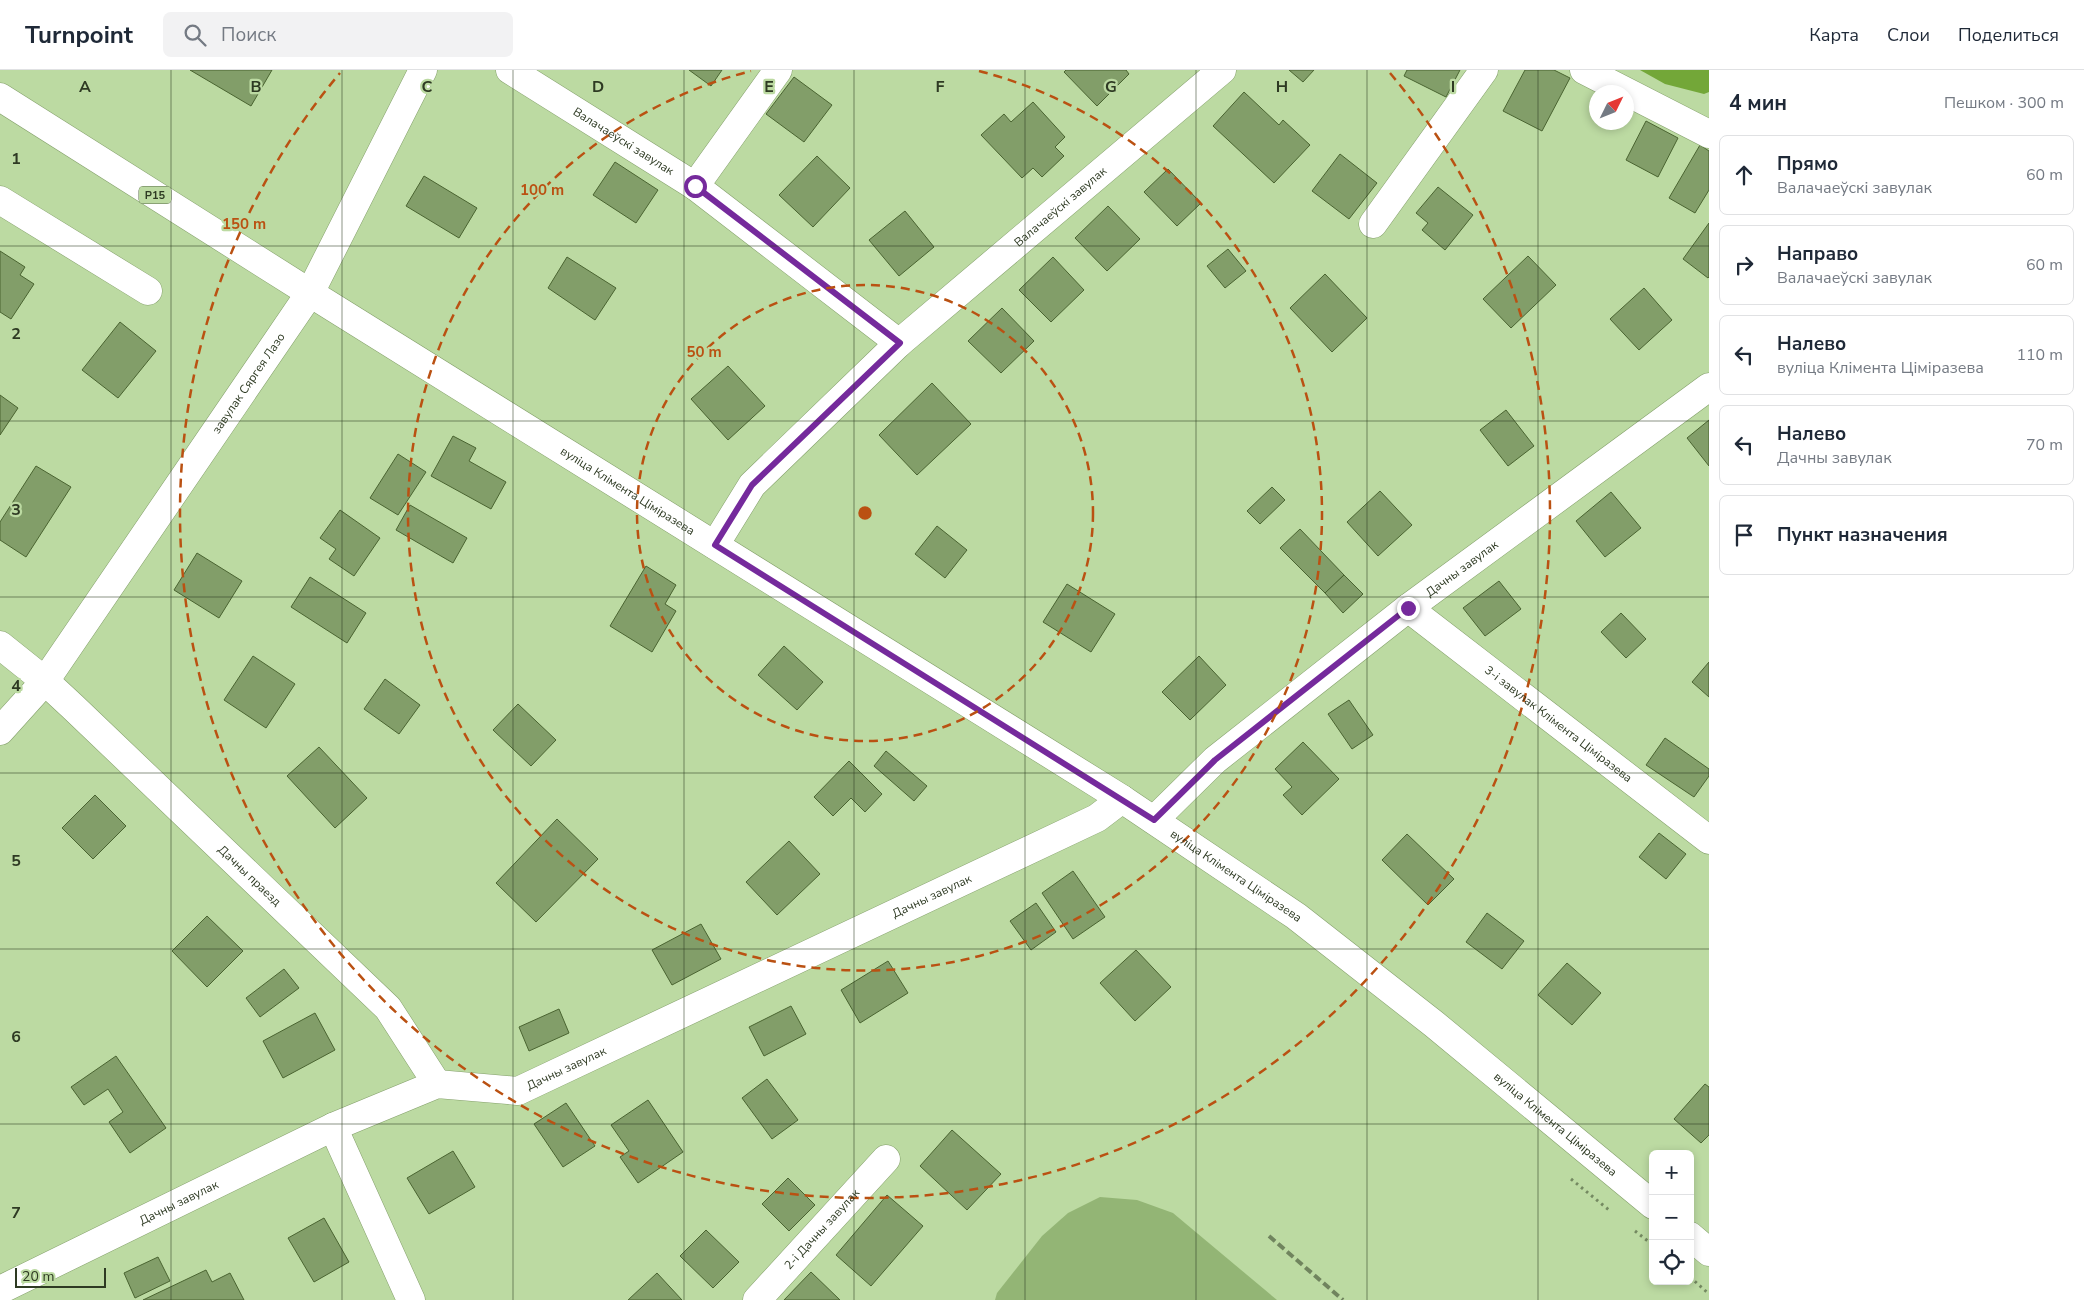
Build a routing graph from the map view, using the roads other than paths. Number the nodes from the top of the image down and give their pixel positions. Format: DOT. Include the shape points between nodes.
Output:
graph roads {
  1 [pos="423,70"];
  2 [pos="510,70"];
  3 [pos="778,70"];
  4 [pos="1222,70"];
  5 [pos="1484,70"];
  6 [pos="1584,70"];
  7 [pos="0,98"];
  8 [pos="1709,134"];
  9 [pos="695,186"];
  10 [pos="0,200"];
  11 [pos="1373,224"];
  12 [pos="148,291"];
  13 [pos="310,293"];
  14 [pos="900,343"];
  15 [pos="1709,387"];
  16 [pos="715,545"];
  17 [pos="1408,608"];
  18 [pos="0,644"];
  19 [pos="46,681"];
  20 [pos="0,731"];
  21 [pos="1122,798"];
  22 [pos="1154,820"];
  23 [pos="1709,840"];
  24 [pos="437,1084"];
  25 [pos="333,1127"];
  26 [pos="886,1159"];
  27 [pos="1649,1202"];
  28 [pos="1694,1239"];
  29 [pos="1709,1252"];
  30 [pos="0,1290"];
  31 [pos="411,1300"];
  32 [pos="757,1300"];
  1 -- 13 [label="street, завулак Сяргея Лазо"];
  2 -- 9 [label="street, Валачаеўскі завулак"];
  3 -- 9 [label="street"];
  4 -- 14 [label="street, Валачаеўскі завулак"];
  5 -- 11 [label="street"];
  6 -- 8 [label="street"];
  7 -- 13 [label="street, вуліца Клімента Ціміразева / Р15"];
  9 -- 14 [label="street, Валачаеўскі завулак"];
  10 -- 12 [label="street"];
  13 -- 16 [label="street, вуліца Клімента Ціміразева / Р15"];
  13 -- 19 [label="street, завулак Сяргея Лазо"];
  14 -- 16 [label="street, Валачаеўскі завулак" via="752,485"];
  15 -- 17 [label="street, Дачны завулак"];
  16 -- 21 [label="street, вуліца Клімента Ціміразева / Р15"];
  17 -- 22 [label="street, Дачны завулак" via="1215,760"];
  17 -- 23 [label="street, 3-і завулак Клімента Ціміразева"];
  18 -- 19 [label="street, Дачны праезд"];
  19 -- 20 [label="street, завулак Сяргея Лазо"];
  19 -- 24 [label="street, Дачны праезд" via="388,1008"];
  21 -- 22 [label="street, вуліца Клімента Ціміразева / Р15"];
  21 -- 24 [label="street, Дачны завулак" via="1097,818 518,1091"];
  22 -- 27 [label="street, вуліца Клімента Ціміразева / Р15" via="1296,916 1434,1024"];
  24 -- 25 [label="street, Дачны завулак"];
  25 -- 30 [label="street, Дачны завулак"];
  25 -- 31 [label="street"];
  26 -- 32 [label="street, 2-і Дачны завулак"];
  28 -- 29 [label="street"];
}
